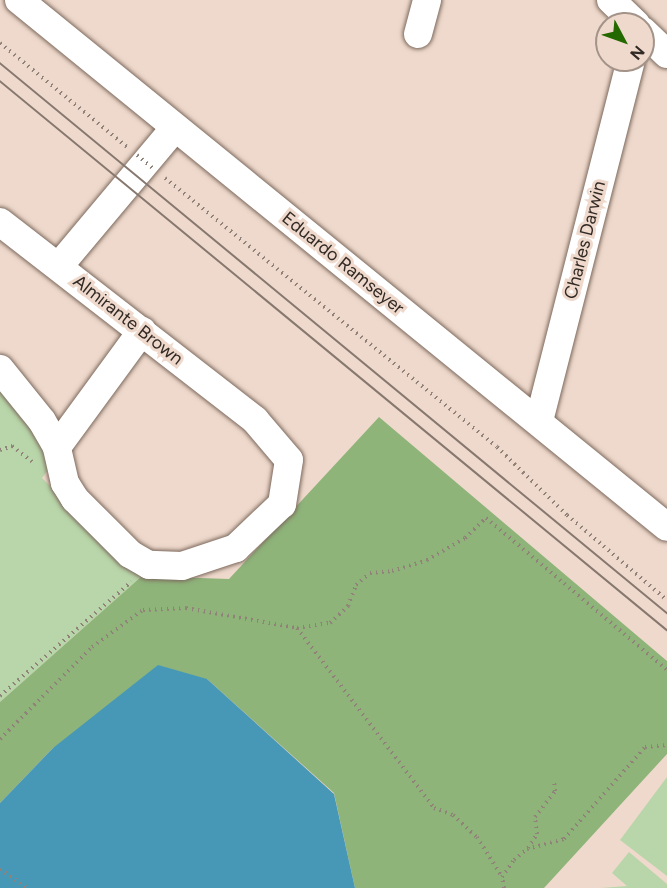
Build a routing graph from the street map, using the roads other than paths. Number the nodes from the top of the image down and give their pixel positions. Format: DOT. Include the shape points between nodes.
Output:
graph roads {
  1 [pos="19,0"];
  2 [pos="427,0"];
  3 [pos="611,0"];
  4 [pos="624,12"];
  5 [pos="418,34"];
  6 [pos="655,42"];
  7 [pos="667,54"];
  8 [pos="629,72"];
  9 [pos="175,128"];
  10 [pos="0,222"];
  11 [pos="59,266"];
  12 [pos="142,331"];
  13 [pos="0,369"];
  14 [pos="539,421"];
  15 [pos="57,447"];
  16 [pos="667,527"];
  1 -- 9 [label="street, Eduardo Ramseyer"];
  2 -- 5 [label="street"];
  3 -- 4 [label="street"];
  6 -- 7 [label="street"];
  8 -- 14 [label="street, Charles Darwin"];
  9 -- 11 [label="street"];
  9 -- 14 [label="street, Eduardo Ramseyer"];
  10 -- 11 [label="street, Almirante Brown"];
  11 -- 12 [label="street, Almirante Brown"];
  12 -- 15 [label="street"];
  12 -- 15 [label="street, Almirante Brown" via="255,420 289,460 282,504 236,548 182,566 149,565 130,554 75,499 65,483"];
  13 -- 15 [label="street" via="42,421"];
  14 -- 16 [label="street, Eduardo Ramseyer"];
}
